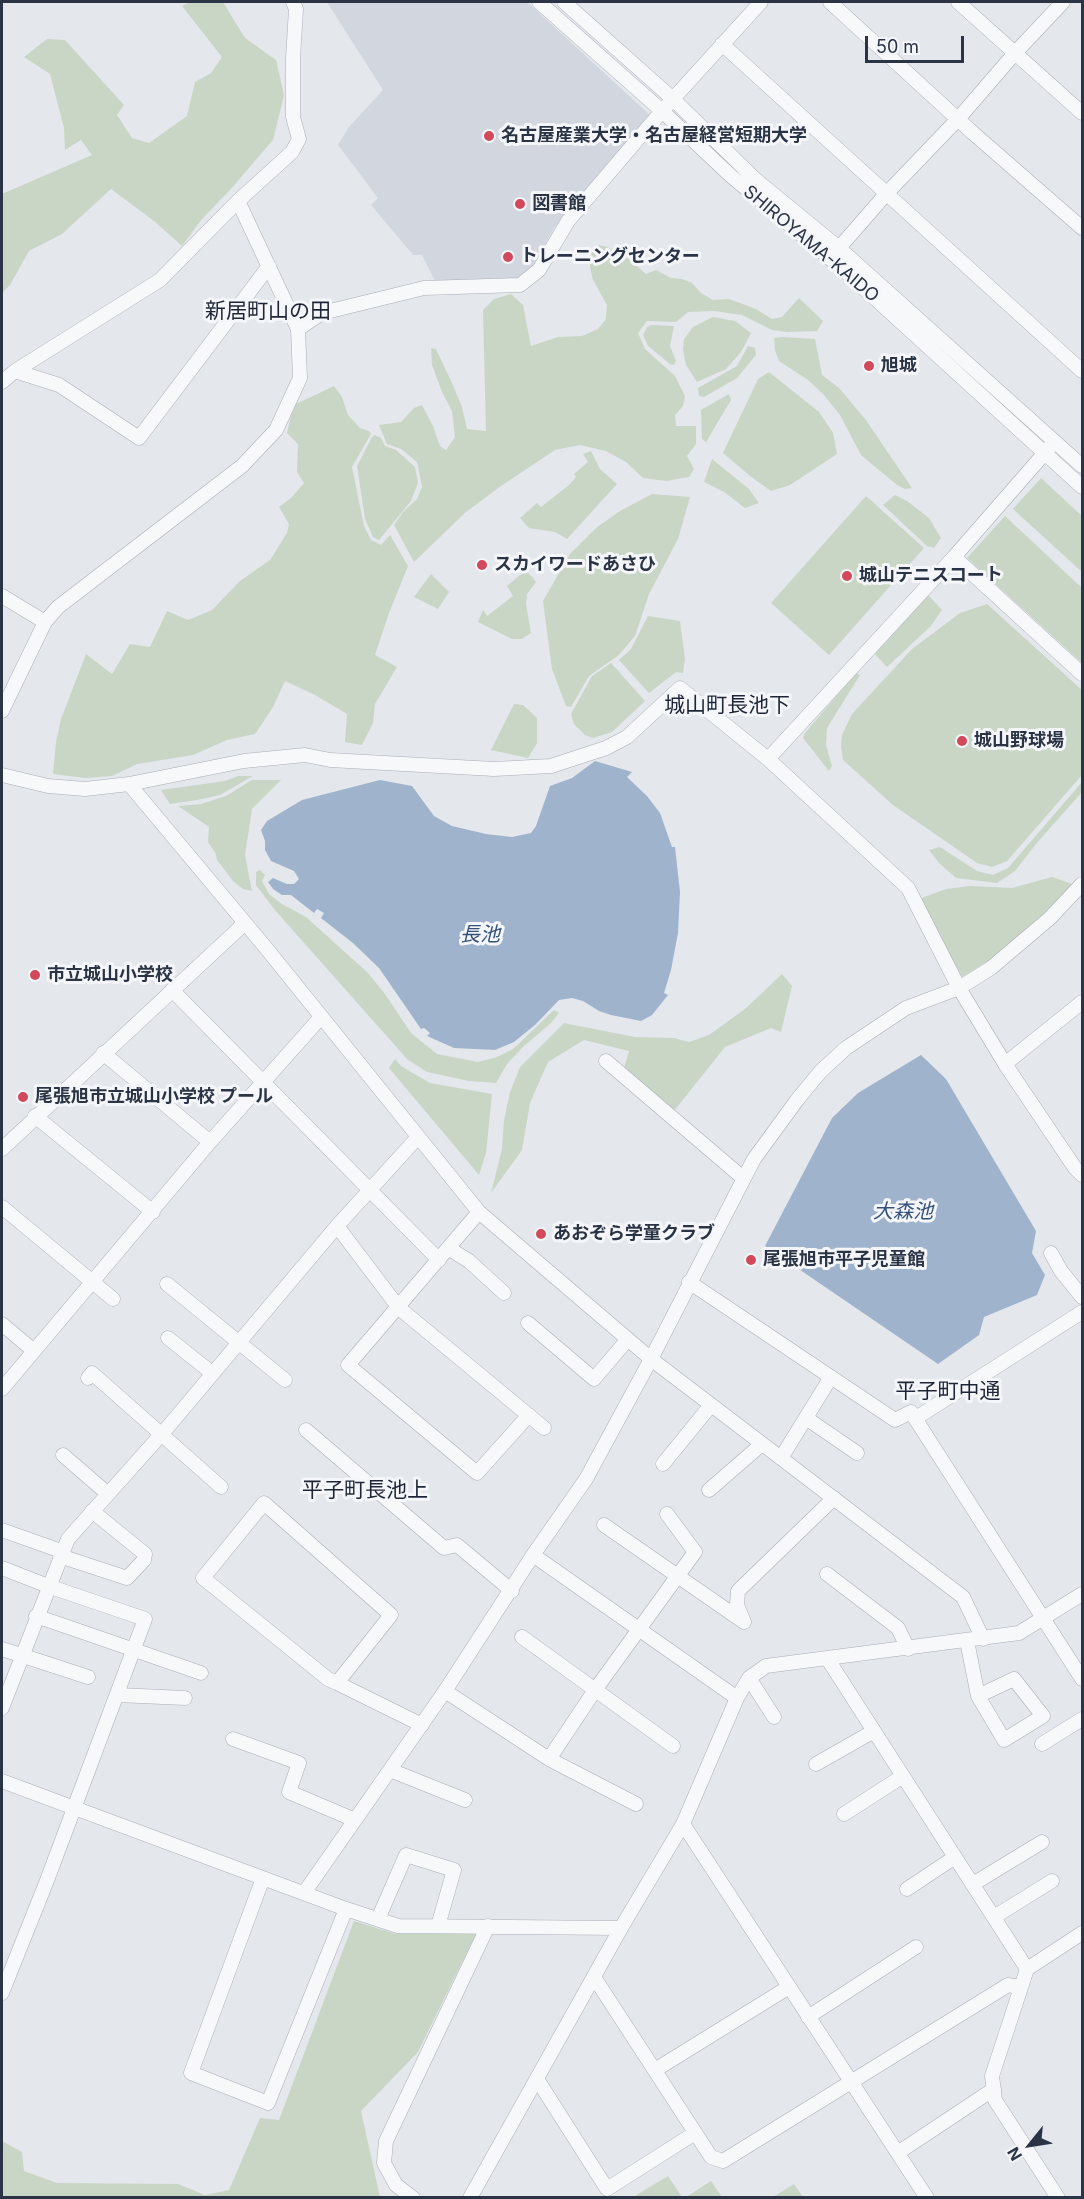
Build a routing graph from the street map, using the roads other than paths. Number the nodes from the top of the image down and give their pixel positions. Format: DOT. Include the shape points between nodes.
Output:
graph roads {
  1 [pos="293,2"];
  2 [pos="539,2"];
  3 [pos="564,2"];
  4 [pos="760,2"];
  5 [pos="830,2"];
  6 [pos="958,2"];
  7 [pos="1063,2"];
  8 [pos="722,44"];
  9 [pos="1015,53"];
  10 [pos="673,99"];
  11 [pos="662,111"];
  12 [pos="1083,113"];
  13 [pos="958,119"];
  14 [pos="886,194"];
  15 [pos="238,201"];
  16 [pos="1083,228"];
  17 [pos="838,248"];
  18 [pos="269,266"];
  19 [pos="298,329"];
  20 [pos="15,371"];
  21 [pos="1083,371"];
  22 [pos="2,382"];
  23 [pos="1056,441"];
  24 [pos="1045,453"];
  25 [pos="1083,466"];
  26 [pos="1083,487"];
  27 [pos="954,557"];
  28 [pos="2,596"];
  29 [pos="45,622"];
  30 [pos="1083,674"];
  31 [pos="2,711"];
  32 [pos="768,759"];
  33 [pos="2,775"];
  34 [pos="129,784"];
  35 [pos="1083,884"];
  36 [pos="245,923"];
  37 [pos="959,987"];
  38 [pos="172,990"];
  39 [pos="1083,1002"];
  40 [pos="321,1017"];
  41 [pos="103,1053"];
  42 [pos="606,1061"];
  43 [pos="1005,1064"];
  44 [pos="262,1082"];
  45 [pos="35,1116"];
  46 [pos="418,1137"];
  47 [pos="5,1139"];
  48 [pos="210,1142"];
  49 [pos="1080,1168"];
  50 [pos="743,1178"];
  51 [pos="369,1190"];
  52 [pos="2,1207"];
  53 [pos="153,1212"];
  54 [pos="479,1212"];
  55 [pos="337,1226"];
  56 [pos="448,1248"];
  57 [pos="1051,1253"];
  58 [pos="439,1260"];
  59 [pos="94,1282"];
  60 [pos="689,1282"];
  61 [pos="167,1284"];
  62 [pos="504,1293"];
  63 [pos="1083,1297"];
  64 [pos="113,1299"];
  65 [pos="399,1308"];
  66 [pos="1083,1312"];
  67 [pos="528,1323"];
  68 [pos="2,1324"];
  69 [pos="168,1338"];
  70 [pos="628,1339"];
  71 [pos="238,1342"];
  72 [pos="34,1351"];
  73 [pos="651,1359"];
  74 [pos="212,1373"];
  75 [pos="831,1377"];
  76 [pos="88,1378"];
  77 [pos="285,1380"];
  78 [pos="2,1389"];
  79 [pos="711,1405"];
  80 [pos="529,1415"];
  81 [pos="806,1418"];
  82 [pos="916,1418"];
  83 [pos="544,1428"];
  84 [pos="306,1430"];
  85 [pos="161,1434"];
  86 [pos="762,1444"];
  87 [pos="857,1453"];
  88 [pos="63,1455"];
  89 [pos="781,1458"];
  90 [pos="663,1464"];
  91 [pos="221,1487"];
  92 [pos="709,1490"];
  93 [pos="108,1494"];
  94 [pos="834,1498"];
  95 [pos="92,1511"];
  96 [pos="667,1514"];
  97 [pos="604,1525"];
  98 [pos="2,1530"];
  99 [pos="61,1554"];
  100 [pos="533,1555"];
  101 [pos="2,1568"];
  102 [pos="827,1574"];
  103 [pos="676,1575"];
  104 [pos="48,1586"];
  105 [pos="512,1591"];
  106 [pos="1083,1594"];
  107 [pos="36,1616"];
  108 [pos="1044,1619"];
  109 [pos="639,1630"];
  110 [pos="522,1637"];
  111 [pos="983,1639"];
  112 [pos="968,1641"];
  113 [pos="2,1649"];
  114 [pos="908,1649"];
  115 [pos="134,1650"];
  116 [pos="20,1656"];
  117 [pos="827,1658"];
  118 [pos="201,1673"];
  119 [pos="88,1677"];
  120 [pos="749,1678"];
  121 [pos="1083,1678"];
  122 [pos="337,1683"];
  123 [pos="595,1690"];
  124 [pos="445,1691"];
  125 [pos="117,1695"];
  126 [pos="978,1696"];
  127 [pos="185,1698"];
  128 [pos="737,1698"];
  129 [pos="2,1708"];
  130 [pos="774,1717"];
  131 [pos="1083,1719"];
  132 [pos="422,1725"];
  133 [pos="874,1731"];
  134 [pos="233,1739"];
  135 [pos="1042,1744"];
  136 [pos="673,1746"];
  137 [pos="549,1759"];
  138 [pos="816,1764"];
  139 [pos="390,1770"];
  140 [pos="903,1776"];
  141 [pos="2,1781"];
  142 [pos="465,1800"];
  143 [pos="636,1804"];
  144 [pos="74,1809"];
  145 [pos="844,1814"];
  146 [pos="355,1820"];
  147 [pos="683,1824"];
  148 [pos="1042,1842"];
  149 [pos="955,1857"];
  150 [pos="263,1878"];
  151 [pos="1052,1881"];
  152 [pos="973,1884"];
  153 [pos="907,1889"];
  154 [pos="304,1893"];
  155 [pos="346,1909"];
  156 [pos="994,1917"];
  157 [pos="378,1919"];
  158 [pos="438,1926"];
  159 [pos="488,1926"];
  160 [pos="621,1928"];
  161 [pos="1083,1933"];
  162 [pos="916,1947"];
  163 [pos="1028,1969"];
  164 [pos="594,1977"];
  165 [pos="789,1987"];
  166 [pos="1020,1987"];
  167 [pos="2,1993"];
  168 [pos="808,2017"];
  169 [pos="655,2070"];
  170 [pos="537,2079"];
  171 [pos="851,2083"];
  172 [pos="994,2089"];
  173 [pos="695,2133"];
  174 [pos="899,2151"];
  175 [pos="413,2198"];
  176 [pos="470,2198"];
  177 [pos="927,2198"];
  178 [pos="1058,2198"];
  1 -- 15 [label="street" via="293,117 299,139 292,152"];
  2 -- 11 [label="street, SHIROYAMA-KAIDO"];
  3 -- 10 [label="street, SHIROYAMA-KAIDO"];
  4 -- 8 [label="street"];
  5 -- 13 [label="street"];
  6 -- 9 [label="street"];
  7 -- 9 [label="street"];
  8 -- 10 [label="street"];
  8 -- 14 [label="street"];
  9 -- 12 [label="street"];
  9 -- 13 [label="street"];
  10 -- 11 [label="street"];
  10 -- 17 [label="street, SHIROYAMA-KAIDO" via="756,180"];
  11 -- 19 [label="street" via="568,221 539,270 520,285 424,288 322,313"];
  11 -- 24 [label="street, SHIROYAMA-KAIDO"];
  13 -- 14 [label="street"];
  13 -- 16 [label="street"];
  14 -- 17 [label="street"];
  14 -- 21 [label="street"];
  15 -- 18 [label="street"];
  15 -- 20 [label="street" via="160,280"];
  17 -- 23 [label="street, SHIROYAMA-KAIDO"];
  18 -- 19 [label="street"];
  18 -- 20 [label="street" via="139,438 59,385"];
  19 -- 29 [label="street" via="300,378 276,430 242,466 58,607"];
  20 -- 22 [label="street"];
  23 -- 24 [label="street"];
  23 -- 25 [label="street, SHIROYAMA-KAIDO"];
  24 -- 26 [label="street, SHIROYAMA-KAIDO"];
  24 -- 27 [label="street"];
  27 -- 30 [label="street"];
  27 -- 32 [label="street"];
  28 -- 29 [label="street"];
  29 -- 31 [label="street"];
  32 -- 34 [label="street" via="680,688 627,737 551,766 494,769 330,760 305,754 244,761"];
  32 -- 37 [label="street" via="908,888"];
  33 -- 34 [label="street" via="48,786 85,789"];
  34 -- 36 [label="street"];
  35 -- 37 [label="street" via="1034,933 991,968"];
  36 -- 38 [label="street"];
  36 -- 40 [label="street"];
  37 -- 43 [label="street"];
  37 -- 50 [label="street" via="906,1008 846,1048 797,1100"];
  38 -- 41 [label="street"];
  38 -- 44 [label="street"];
  39 -- 43 [label="street"];
  40 -- 44 [label="street"];
  40 -- 46 [label="street"];
  41 -- 45 [label="street"];
  41 -- 48 [label="street"];
  42 -- 50 [label="street"];
  43 -- 49 [label="street"];
  44 -- 48 [label="street"];
  44 -- 51 [label="street"];
  45 -- 47 [label="street"];
  45 -- 53 [label="street"];
  46 -- 51 [label="street"];
  46 -- 54 [label="street"];
  48 -- 53 [label="street"];
  50 -- 60 [label="street"];
  51 -- 55 [label="street"];
  51 -- 58 [label="street"];
  52 -- 59 [label="street"];
  53 -- 59 [label="street"];
  54 -- 56 [label="street"];
  54 -- 70 [label="street"];
  55 -- 65 [label="street"];
  55 -- 71 [label="street"];
  56 -- 58 [label="street"];
  56 -- 62 [label="street" via="469,1261"];
  57 -- 63 [label="street"];
  58 -- 65 [label="street"];
  59 -- 64 [label="street"];
  59 -- 72 [label="street"];
  60 -- 73 [label="street"];
  60 -- 75 [label="street"];
  61 -- 71 [label="street"];
  65 -- 80 [label="street"];
  65 -- 80 [label="street" via="348,1365 477,1473"];
  66 -- 82 [label="street"];
  67 -- 70 [label="street" via="594,1379"];
  68 -- 72 [label="street"];
  69 -- 74 [label="street"];
  70 -- 73 [label="street"];
  71 -- 74 [label="street"];
  71 -- 77 [label="street"];
  72 -- 78 [label="street"];
  73 -- 79 [label="street"];
  73 -- 100 [label="street" via="586,1479"];
  74 -- 85 [label="street"];
  75 -- 81 [label="street"];
  75 -- 82 [label="street" via="895,1420 911,1412"];
  76 -- 85 [label="street" via="92,1373"];
  79 -- 86 [label="street"];
  79 -- 90 [label="street"];
  80 -- 83 [label="street"];
  81 -- 87 [label="street"];
  81 -- 89 [label="street"];
  82 -- 108 [label="street"];
  84 -- 105 [label="street" via="444,1548 457,1545"];
  85 -- 91 [label="street"];
  85 -- 93 [label="street"];
  86 -- 89 [label="street"];
  86 -- 92 [label="street"];
  88 -- 93 [label="street"];
  89 -- 94 [label="street"];
  93 -- 95 [label="street"];
  94 -- 103 [label="street" via="738,1591 737,1605 744,1622"];
  94 -- 111 [label="street" via="963,1597"];
  95 -- 99 [label="street" via="68,1539"];
  95 -- 99 [label="street" via="145,1554 144,1560 127,1578"];
  96 -- 103 [label="street" via="695,1552"];
  97 -- 103 [label="street"];
  98 -- 99 [label="street"];
  99 -- 104 [label="street"];
  100 -- 105 [label="street"];
  100 -- 109 [label="street"];
  101 -- 104 [label="street"];
  102 -- 114 [label="street" via="898,1628"];
  103 -- 109 [label="street"];
  104 -- 107 [label="street"];
  104 -- 115 [label="street" via="145,1619"];
  105 -- 124 [label="street"];
  106 -- 108 [label="street"];
  107 -- 115 [label="street"];
  107 -- 116 [label="street"];
  108 -- 111 [label="street" via="1019,1634"];
  108 -- 121 [label="street"];
  109 -- 123 [label="street"];
  109 -- 128 [label="street"];
  110 -- 123 [label="street"];
  111 -- 112 [label="street"];
  112 -- 114 [label="street"];
  112 -- 126 [label="street"];
  113 -- 116 [label="street"];
  114 -- 117 [label="street"];
  115 -- 118 [label="street"];
  115 -- 125 [label="street"];
  116 -- 119 [label="street"];
  116 -- 129 [label="street"];
  117 -- 120 [label="street" via="766,1666"];
  117 -- 133 [label="street"];
  120 -- 128 [label="street"];
  120 -- 130 [label="street"];
  122 -- 122 [label="street" via="202,1578 264,1503 391,1615"];
  122 -- 132 [label="street"];
  123 -- 136 [label="street"];
  123 -- 137 [label="street"];
  124 -- 132 [label="street"];
  124 -- 137 [label="street"];
  125 -- 127 [label="street"];
  125 -- 144 [label="street"];
  126 -- 126 [label="street" via="1004,1740 1043,1716 1014,1679"];
  128 -- 147 [label="street"];
  131 -- 135 [label="street"];
  132 -- 139 [label="street"];
  133 -- 138 [label="street"];
  133 -- 140 [label="street"];
  134 -- 146 [label="street" via="299,1763 289,1792"];
  137 -- 143 [label="street"];
  139 -- 142 [label="street"];
  139 -- 146 [label="street"];
  140 -- 145 [label="street"];
  140 -- 149 [label="street"];
  141 -- 144 [label="street"];
  144 -- 150 [label="street"];
  144 -- 167 [label="street"];
  146 -- 154 [label="street"];
  147 -- 160 [label="street"];
  147 -- 165 [label="street"];
  148 -- 152 [label="street"];
  149 -- 152 [label="street"];
  149 -- 153 [label="street"];
  150 -- 154 [label="street"];
  150 -- 155 [label="street" via="190,2073 268,2103"];
  151 -- 156 [label="street"];
  152 -- 156 [label="street"];
  154 -- 155 [label="street"];
  155 -- 157 [label="street"];
  156 -- 163 [label="street"];
  157 -- 158 [label="street" via="398,1926"];
  157 -- 158 [label="street" via="406,1854 454,1870"];
  158 -- 159 [label="street"];
  159 -- 160 [label="street"];
  159 -- 175 [label="street" via="386,2141 384,2163 396,2185"];
  160 -- 164 [label="street"];
  161 -- 163 [label="street"];
  162 -- 168 [label="street"];
  163 -- 166 [label="street"];
  164 -- 169 [label="street"];
  164 -- 170 [label="street"];
  165 -- 168 [label="street"];
  165 -- 169 [label="street"];
  166 -- 171 [label="street" via="1008,1985"];
  166 -- 172 [label="street" via="992,2076"];
  168 -- 171 [label="street"];
  169 -- 173 [label="street"];
  170 -- 173 [label="street" via="607,2189"];
  170 -- 176 [label="street"];
  171 -- 173 [label="street" via="723,2161 711,2157"];
  171 -- 174 [label="street"];
  172 -- 174 [label="street"];
  172 -- 178 [label="street" via="995,2100"];
  174 -- 177 [label="street"];
}
